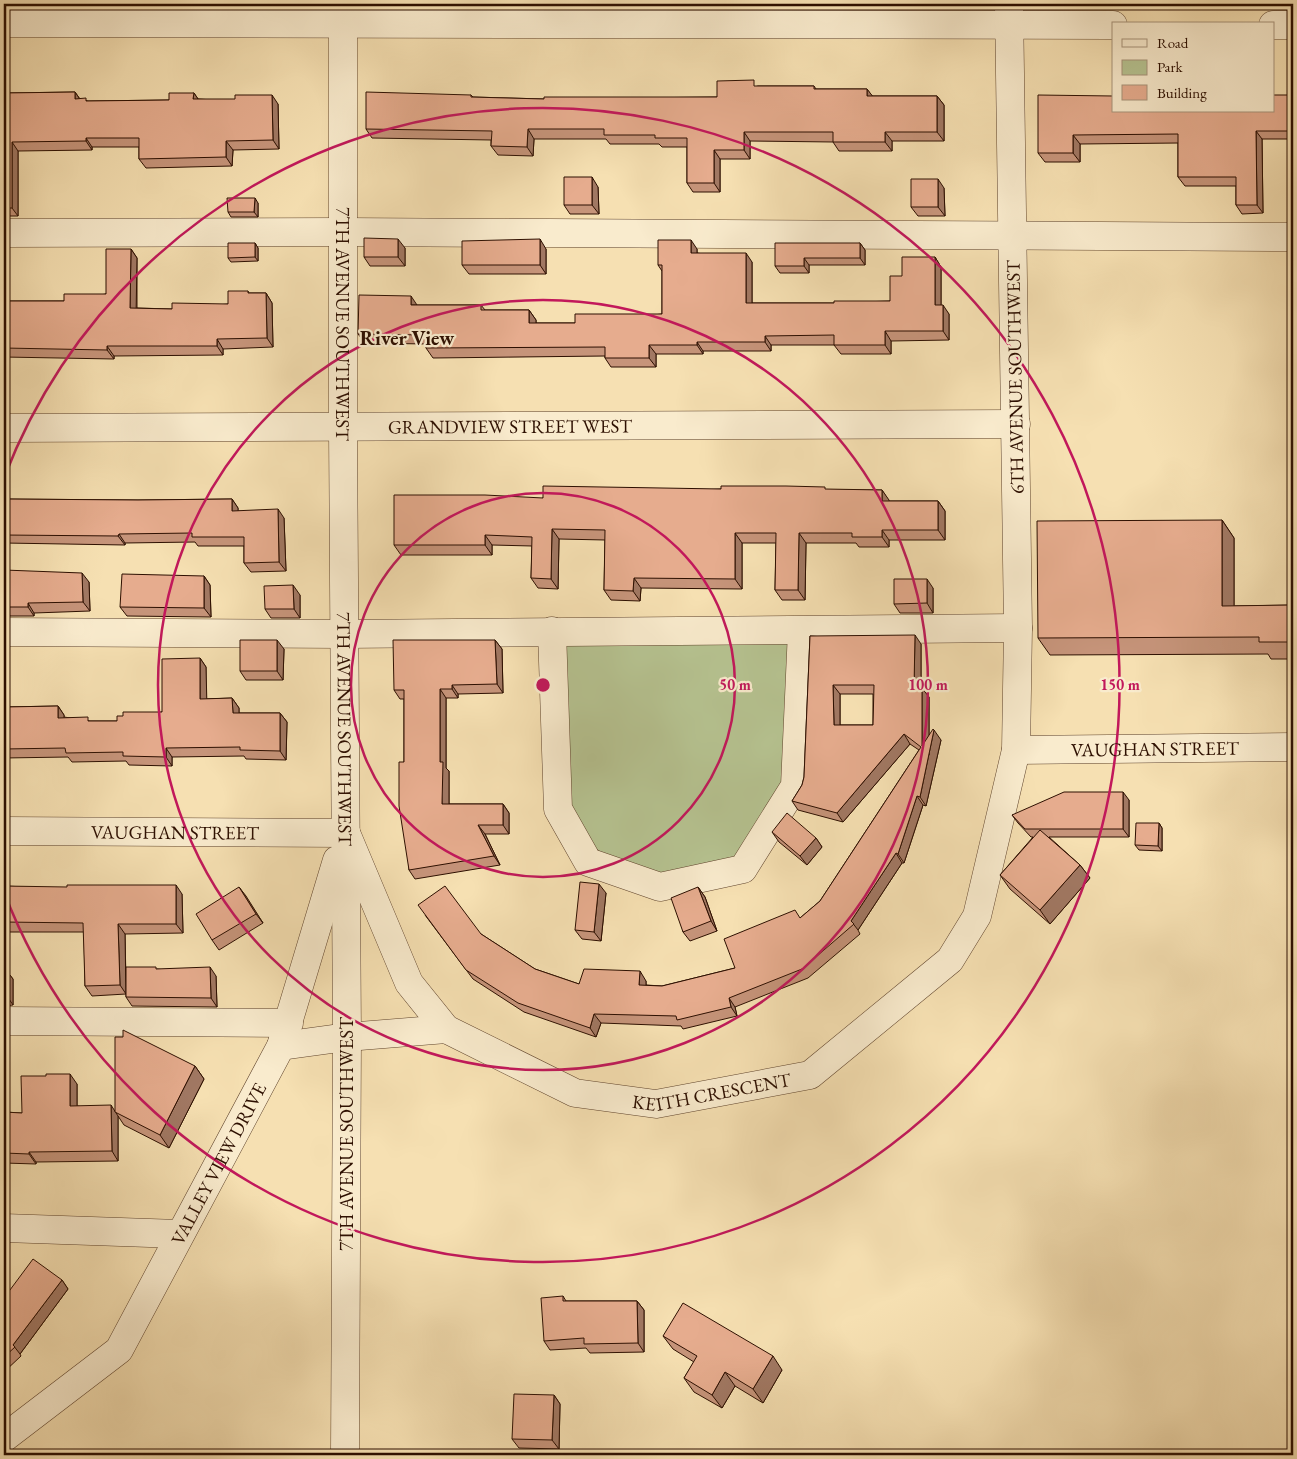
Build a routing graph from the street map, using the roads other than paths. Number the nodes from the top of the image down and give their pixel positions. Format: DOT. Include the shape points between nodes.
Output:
graph roads {
  1 [pos="343,14"];
  2 [pos="1009,14"];
  3 [pos="4,23"];
  4 [pos="1112,24"];
  5 [pos="1274,25"];
  6 [pos="1293,25"];
  7 [pos="343,232"];
  8 [pos="4,233"];
  9 [pos="1012,236"];
  10 [pos="1293,237"];
  11 [pos="1016,424"];
  12 [pos="342,427"];
  13 [pos="4,428"];
  14 [pos="1018,628"];
  15 [pos="552,631"];
  16 [pos="802,631"];
  17 [pos="4,632"];
  18 [pos="344,634"];
  19 [pos="1293,747"];
  20 [pos="1016,750"];
  21 [pos="4,831"];
  22 [pos="346,832"];
  23 [pos="4,1021"];
  24 [pos="446,1029"];
  25 [pos="285,1034"];
  26 [pos="347,1038"];
  27 [pos="4,1228"];
  28 [pos="180,1234"];
  29 [pos="4,1438"];
  30 [pos="345,1455"];
  1 -- 2 [label="street"];
  1 -- 3 [label="street"];
  1 -- 7 [label="street, 7TH AVENUE SOUTHWEST"];
  2 -- 4 [label="street"];
  2 -- 9 [label="street, 6TH AVENUE SOUTHWEST"];
  5 -- 6 [label="street"];
  7 -- 8 [label="street"];
  7 -- 9 [label="street"];
  7 -- 12 [label="street, 7TH AVENUE SOUTHWEST"];
  9 -- 10 [label="street"];
  9 -- 11 [label="street, 6TH AVENUE SOUTHWEST"];
  11 -- 12 [label="street, GRANDVIEW STREET WEST"];
  11 -- 14 [label="street, 6TH AVENUE SOUTHWEST"];
  12 -- 13 [label="street, GRANDVIEW STREET WEST"];
  12 -- 18 [label="street, 7TH AVENUE SOUTHWEST"];
  14 -- 16 [label="street"];
  14 -- 20 [label="street, 6TH AVENUE SOUTHWEST"];
  15 -- 16 [label="street"];
  15 -- 16 [label="street" via="558,809 588,862 660,887 743,869 795,786"];
  15 -- 18 [label="street"];
  17 -- 18 [label="street"];
  18 -- 22 [label="street, 7TH AVENUE SOUTHWEST"];
  19 -- 20 [label="street, VAUGHAN STREET"];
  20 -- 24 [label="street, KEITH CRESCENT" via="978,916 960,945 950,960 810,1075 656,1104 647,1103 575,1093"];
  21 -- 22 [label="street, VAUGHAN STREET"];
  22 -- 24 [label="street, KEITH CRESCENT" via="409,983"];
  22 -- 25 [label="street, VALLEY VIEW DRIVE"];
  22 -- 26 [label="street, 7TH AVENUE SOUTHWEST"];
  23 -- 25 [label="street"];
  24 -- 26 [label="street"];
  25 -- 26 [label="street"];
  25 -- 28 [label="street, VALLEY VIEW DRIVE"];
  26 -- 30 [label="street, 7TH AVENUE SOUTHWEST"];
  27 -- 28 [label="street"];
  28 -- 29 [label="street, VALLEY VIEW DRIVE" via="119,1350"];
}
